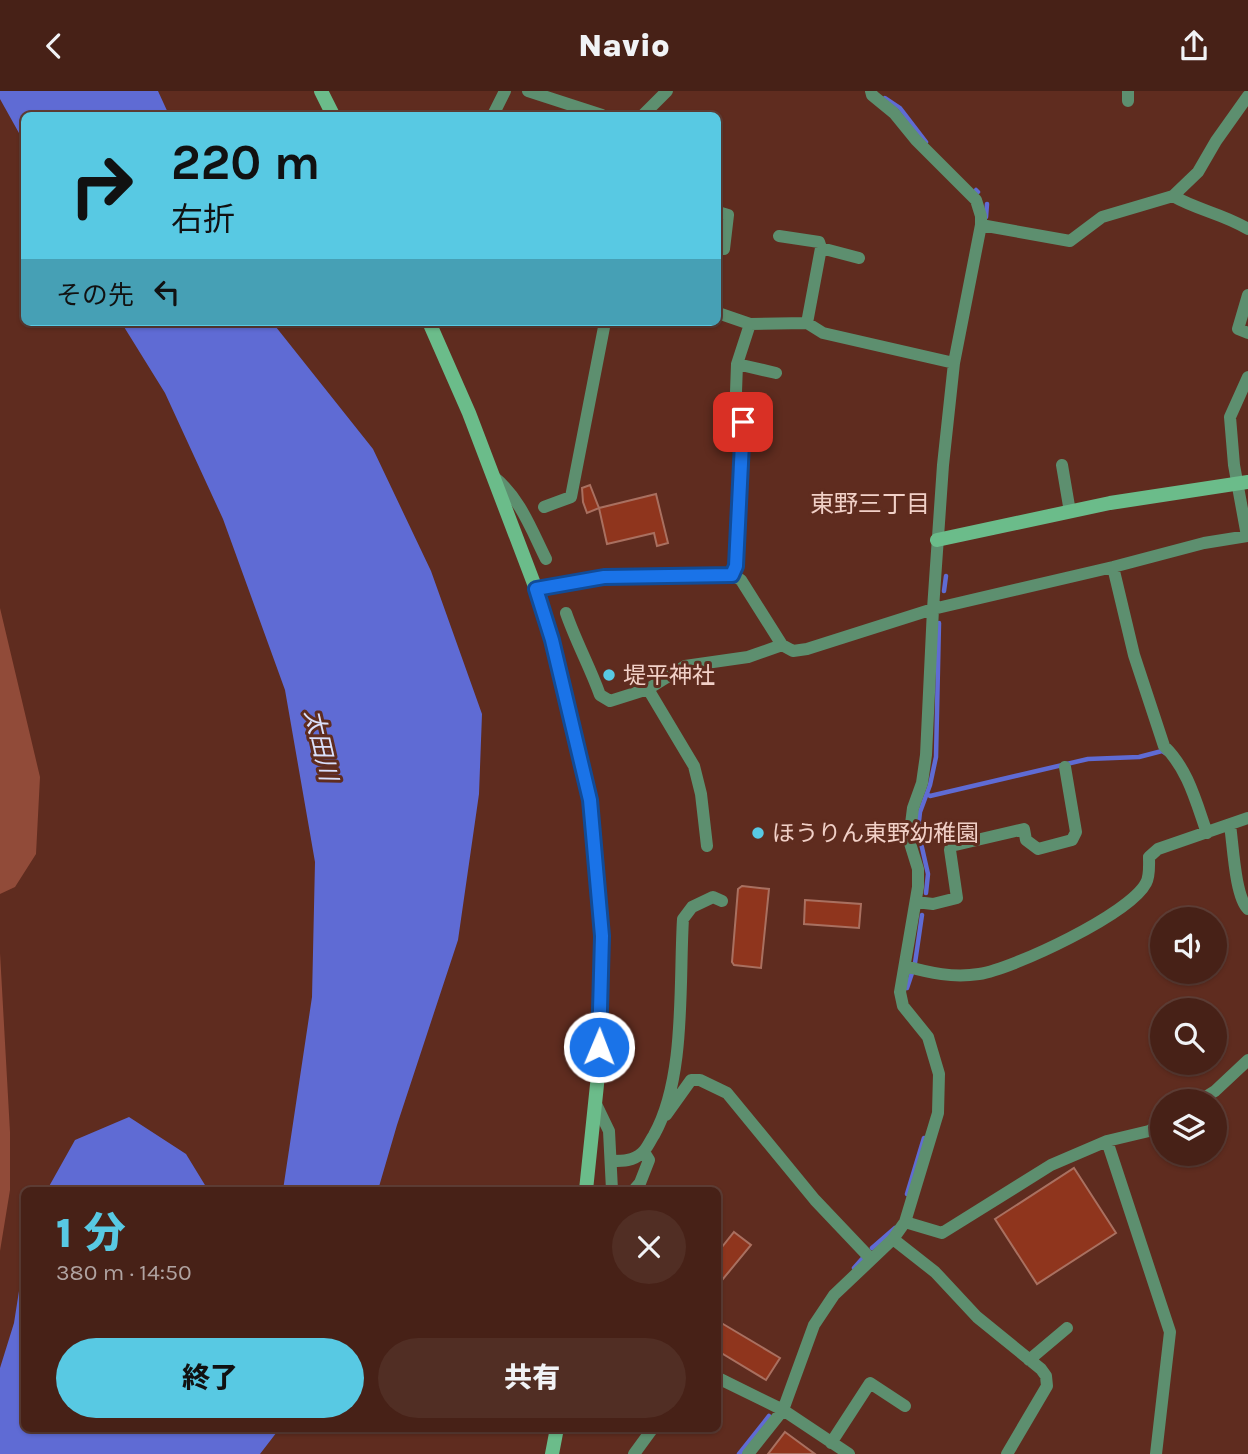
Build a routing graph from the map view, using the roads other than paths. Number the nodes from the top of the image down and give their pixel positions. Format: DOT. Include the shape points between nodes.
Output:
graph roads {
  1 [pos="321,91"];
  2 [pos="505,91"];
  3 [pos="528,91"];
  4 [pos="667,91"];
  5 [pos="871,91"];
  6 [pos="1248,96"];
  7 [pos="332,112"];
  8 [pos="494,112"];
  9 [pos="593,112"];
  10 [pos="646,112"];
  11 [pos="1173,196"];
  12 [pos="721,213"];
  13 [pos="981,225"];
  14 [pos="1248,229"];
  15 [pos="779,236"];
  16 [pos="821,248"];
  17 [pos="724,249"];
  18 [pos="859,258"];
  19 [pos="1248,295"];
  20 [pos="721,314"];
  21 [pos="807,323"];
  22 [pos="750,324"];
  23 [pos="431,326"];
  24 [pos="605,326"];
  25 [pos="1248,333"];
  26 [pos="954,363"];
  27 [pos="737,364"];
  28 [pos="776,373"];
  29 [pos="1248,377"];
  30 [pos="1062,465"];
  31 [pos="493,477"];
  32 [pos="1243,483"];
  33 [pos="544,507"];
  34 [pos="1070,512"];
  35 [pos="1248,536"];
  36 [pos="937,540"];
  37 [pos="545,559"];
  38 [pos="1113,567"];
  39 [pos="732,575"];
  40 [pos="536,589"];
  41 [pos="933,609"];
  42 [pos="566,613"];
  43 [pos="576,643"];
  44 [pos="782,645"];
  45 [pos="580,664"];
  46 [pos="648,689"];
  47 [pos="1065,767"];
  48 [pos="1248,818"];
  49 [pos="1230,825"];
  50 [pos="1207,833"];
  51 [pos="707,846"];
  52 [pos="722,901"];
  53 [pos="916,902"];
  54 [pos="1248,909"];
  55 [pos="905,966"];
  56 [pos="1248,1060"];
  57 [pos="1217,1089"];
  58 [pos="596,1104"];
  59 [pos="661,1122"];
  60 [pos="1150,1130"];
  61 [pos="1107,1142"];
  62 [pos="644,1152"];
  63 [pos="612,1161"];
  64 [pos="586,1187"];
  65 [pos="612,1187"];
  66 [pos="637,1187"];
  67 [pos="905,1222"];
  68 [pos="893,1239"];
  69 [pos="871,1259"];
  70 [pos="1067,1328"];
  71 [pos="1029,1360"];
  72 [pos="721,1379"];
  73 [pos="905,1406"];
  74 [pos="783,1410"];
  75 [pos="556,1432"];
  76 [pos="650,1432"];
  77 [pos="831,1443"];
  78 [pos="552,1454"];
  79 [pos="634,1454"];
  80 [pos="748,1454"];
  81 [pos="849,1454"];
  82 [pos="1007,1454"];
  83 [pos="1156,1454"];
  1 -- 7 [label="street"];
  2 -- 8 [label="street"];
  3 -- 9 [label="street"];
  4 -- 10 [label="street"];
  5 -- 13 [label="street" via="976,200"];
  6 -- 11 [label="street" via="1198,172"];
  11 -- 13 [label="street" via="1102,216 1070,241"];
  11 -- 14 [label="street" via="1232,218"];
  12 -- 17 [label="street" via="728,215"];
  13 -- 26 [label="street"];
  15 -- 16 [label="street" via="819,242"];
  16 -- 18 [label="street"];
  16 -- 21 [label="street"];
  19 -- 25 [label="street" via="1238,329"];
  20 -- 22 [label="street"];
  21 -- 22 [label="street"];
  21 -- 26 [label="street" via="823,334"];
  22 -- 27 [label="street"];
  23 -- 31 [label="street"];
  24 -- 33 [label="street" via="571,497"];
  26 -- 36 [label="street"];
  27 -- 28 [label="street"];
  27 -- 39 [label="street" via="736,391 743,422"];
  29 -- 32 [label="street" via="1230,417"];
  30 -- 34 [label="street"];
  31 -- 37 [label="street" via="520,506"];
  31 -- 40 [label="street"];
  32 -- 34 [label="street"];
  32 -- 35 [label="street"];
  34 -- 36 [label="street"];
  35 -- 38 [label="street"];
  36 -- 41 [label="street"];
  38 -- 41 [label="street"];
  38 -- 50 [label="street" via="1134,655 1164,746 1192,788"];
  39 -- 40 [label="street" via="604,577"];
  39 -- 44 [label="street" via="741,580"];
  40 -- 58 [label="street" via="590,800 602,936"];
  41 -- 44 [label="street" via="807,649 793,651"];
  41 -- 53 [label="street" via="926,755 909,841 918,869"];
  42 -- 43 [label="street"];
  43 -- 45 [label="street"];
  43 -- 46 [label="street" via="600,695 610,701"];
  44 -- 46 [label="street" via="748,657 685,666"];
  46 -- 51 [label="street" via="694,766"];
  47 -- 53 [label="street" via="1076,832 1072,840 1038,849 1026,840 1024,829 951,846 957,898 933,904"];
  48 -- 49 [label="street"];
  49 -- 50 [label="street"];
  49 -- 54 [label="street" via="1243,905"];
  50 -- 55 [label="street" via="1158,849 1149,857 1146,884 1118,911 1086,931 980,974 939,976"];
  52 -- 59 [label="street" via="713,897 692,907 683,919 673,1081"];
  53 -- 55 [label="street"];
  55 -- 67 [label="street" via="900,992 903,1006 928,1037 939,1074 938,1113"];
  56 -- 57 [label="street"];
  58 -- 63 [label="street" via="609,1131"];
  58 -- 64 [label="street"];
  59 -- 62 [label="street"];
  59 -- 69 [label="street" via="691,1080 727,1093 815,1201"];
  60 -- 61 [label="street"];
  61 -- 67 [label="street" via="1051,1164 942,1233"];
  61 -- 83 [label="street" via="1170,1332"];
  62 -- 63 [label="street" via="630,1161"];
  62 -- 66 [label="street" via="649,1160"];
  63 -- 65 [label="street"];
  67 -- 68 [label="street"];
  68 -- 69 [label="street"];
  68 -- 71 [label="street"];
  69 -- 74 [label="street" via="834,1295 814,1325"];
  70 -- 71 [label="street"];
  71 -- 82 [label="street" via="1046,1376 1047,1386"];
  72 -- 74 [label="street"];
  73 -- 77 [label="street" via="870,1383"];
  74 -- 77 [label="street"];
  74 -- 80 [label="street"];
  75 -- 78 [label="street"];
  76 -- 79 [label="street"];
  77 -- 81 [label="street"];
}
